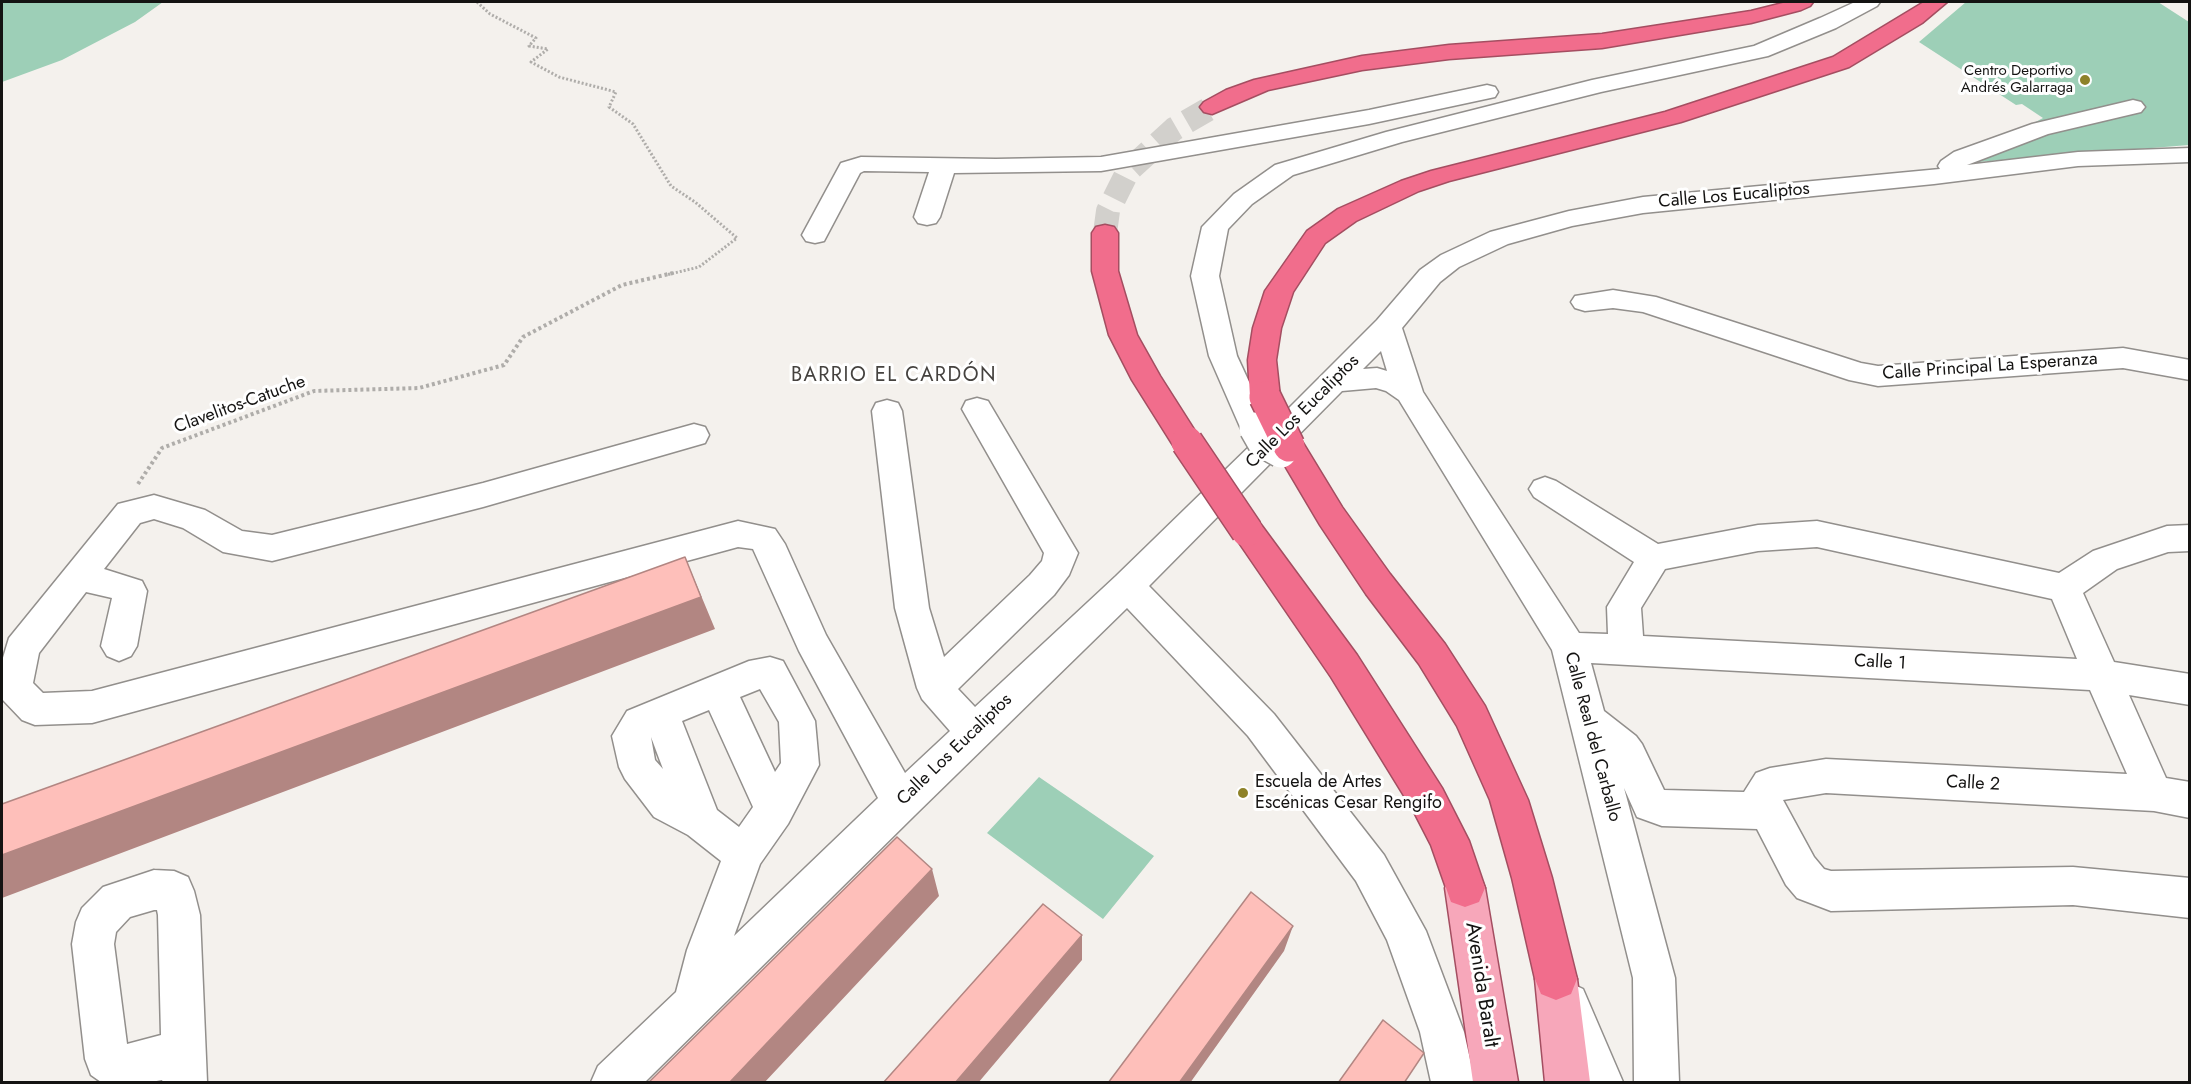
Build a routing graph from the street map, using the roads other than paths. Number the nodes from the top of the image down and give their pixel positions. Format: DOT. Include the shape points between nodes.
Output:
graph roads {
  1 [pos="1870,2"];
  2 [pos="1937,2"];
  3 [pos="1798,4"];
  4 [pos="1600,85"];
  5 [pos="1212,107"];
  6 [pos="2133,107"];
  7 [pos="2190,155"];
  8 [pos="944,165"];
  9 [pos="1934,177"];
  10 [pos="927,217"];
  11 [pos="1105,233"];
  12 [pos="815,235"];
  13 [pos="1585,302"];
  14 [pos="1387,327"];
  15 [pos="2190,369"];
  16 [pos="1334,381"];
  17 [pos="1409,393"];
  18 [pos="977,409"];
  19 [pos="887,411"];
  20 [pos="694,435"];
  21 [pos="1288,451"];
  22 [pos="1545,489"];
  23 [pos="2190,538"];
  24 [pos="1654,558"];
  25 [pos="78,577"];
  26 [pos="1128,586"];
  27 [pos="2064,588"];
  28 [pos="119,646"];
  29 [pos="1569,646"];
  30 [pos="1626,650"];
  31 [pos="2101,675"];
  32 [pos="935,688"];
  33 [pos="718,690"];
  34 [pos="2190,690"];
  35 [pos="1588,720"];
  36 [pos="974,732"];
  37 [pos="2172,797"];
  38 [pos="901,802"];
  39 [pos="1765,803"];
  40 [pos="774,811"];
  41 [pos="743,854"];
  42 [pos="1465,888"];
  43 [pos="2190,898"];
  44 [pos="1556,979"];
  45 [pos="694,1004"];
  46 [pos="614,1083"];
  47 [pos="1453,1083"];
  48 [pos="1496,1083"];
  49 [pos="1568,1083"];
  50 [pos="1601,1083"];
  51 [pos="1656,1083"];
  1 -- 4 [label="street" via="1760,51"];
  2 -- 21 [label="highway, bridge" via="1841,62 1808,74 1673,117 1440,176 1347,215 1316,237 1279,291 1267,328 1263,360 1265,397"];
  3 -- 5 [label="highway" via="1716,24 1602,41 1449,52 1362,63 1262,85 1234,94"];
  4 -- 8 [label="street" via="1508,87 1369,117 1101,164"];
  4 -- 21 [label="street, bridge" via="1394,137 1284,170 1215,226 1204,276 1223,356 1263,442"];
  6 -- 9 [label="street" via="2040,129 1963,157"];
  7 -- 9 [label="street, Calle Los Eucaliptos" via="2078,159"];
  8 -- 10 [label="street"];
  8 -- 12 [label="street" via="850,168"];
  9 -- 14 [label="street, Calle Los Eucaliptos" via="1643,205 1499,238 1450,261 1430,276"];
  11 -- 42 [label="highway, bridge" via="1105,271 1123,335 1147,380 1247,531 1344,666 1428,800 1449,842"];
  13 -- 15 [label="street, Calle Principal La Esperanza" via="1613,299 1646,303 1878,376 2123,358"];
  14 -- 16 [label="street, Calle Los Eucaliptos"];
  14 -- 17 [label="street, Calle Real del Carballo"];
  16 -- 17 [label="street" via="1377,378"];
  16 -- 26 [label="street, Calle Los Eucaliptos"];
  17 -- 29 [label="street, Calle Real del Carballo"];
  18 -- 32 [label="street" via="1061,553 1057,566 1042,585"];
  19 -- 32 [label="street" via="912,608"];
  20 -- 25 [label="street" via="483,495 272,548 235,543 194,519 154,507 129,513"];
  21 -- 44 [label="highway" via="1472,717 1509,800"];
  22 -- 24 [label="street"];
  23 -- 27 [label="street" via="2167,539 2105,560"];
  24 -- 27 [label="street" via="1758,538 1817,534"];
  24 -- 30 [label="street" via="1624,607"];
  25 -- 28 [label="street" via="130,591"];
  25 -- 38 [label="street" via="22,648 14,688 35,709 92,707 738,534 763,538 811,641"];
  26 -- 36 [label="street, Calle Los Eucaliptos"];
  26 -- 47 [label="street" via="1261,725 1370,868 1405,931 1442,1032"];
  27 -- 31 [label="street"];
  29 -- 30 [label="street, Calle 1"];
  29 -- 35 [label="street, Calle Real del Carballo"];
  30 -- 31 [label="street, Calle 1"];
  31 -- 34 [label="street, Calle 1"];
  31 -- 37 [label="street"];
  32 -- 36 [label="street"];
  33 -- 40 [label="street"];
  33 -- 40 [label="street" via="770,672 797,721 800,765"];
  33 -- 41 [label="street" via="661,714 702,822"];
  35 -- 39 [label="street" via="1629,756 1651,804 1662,808"];
  35 -- 51 [label="street, Calle Real del Carballo" via="1654,978"];
  36 -- 38 [label="street, Calle Los Eucaliptos"];
  37 -- 39 [label="street, Calle 2" via="1826,776 1770,784"];
  38 -- 45 [label="street, Calle Los Eucaliptos"];
  39 -- 43 [label="street" via="1800,871 1811,884 1831,891 2073,886"];
  40 -- 41 [label="street"];
  41 -- 45 [label="street" via="708,950"];
  42 -- 48 [label="main road, Avenida Baralt"];
  44 -- 49 [label="main road"];
  44 -- 50 [label="street"];
  45 -- 46 [label="street, Calle Los Eucaliptos"];
}
